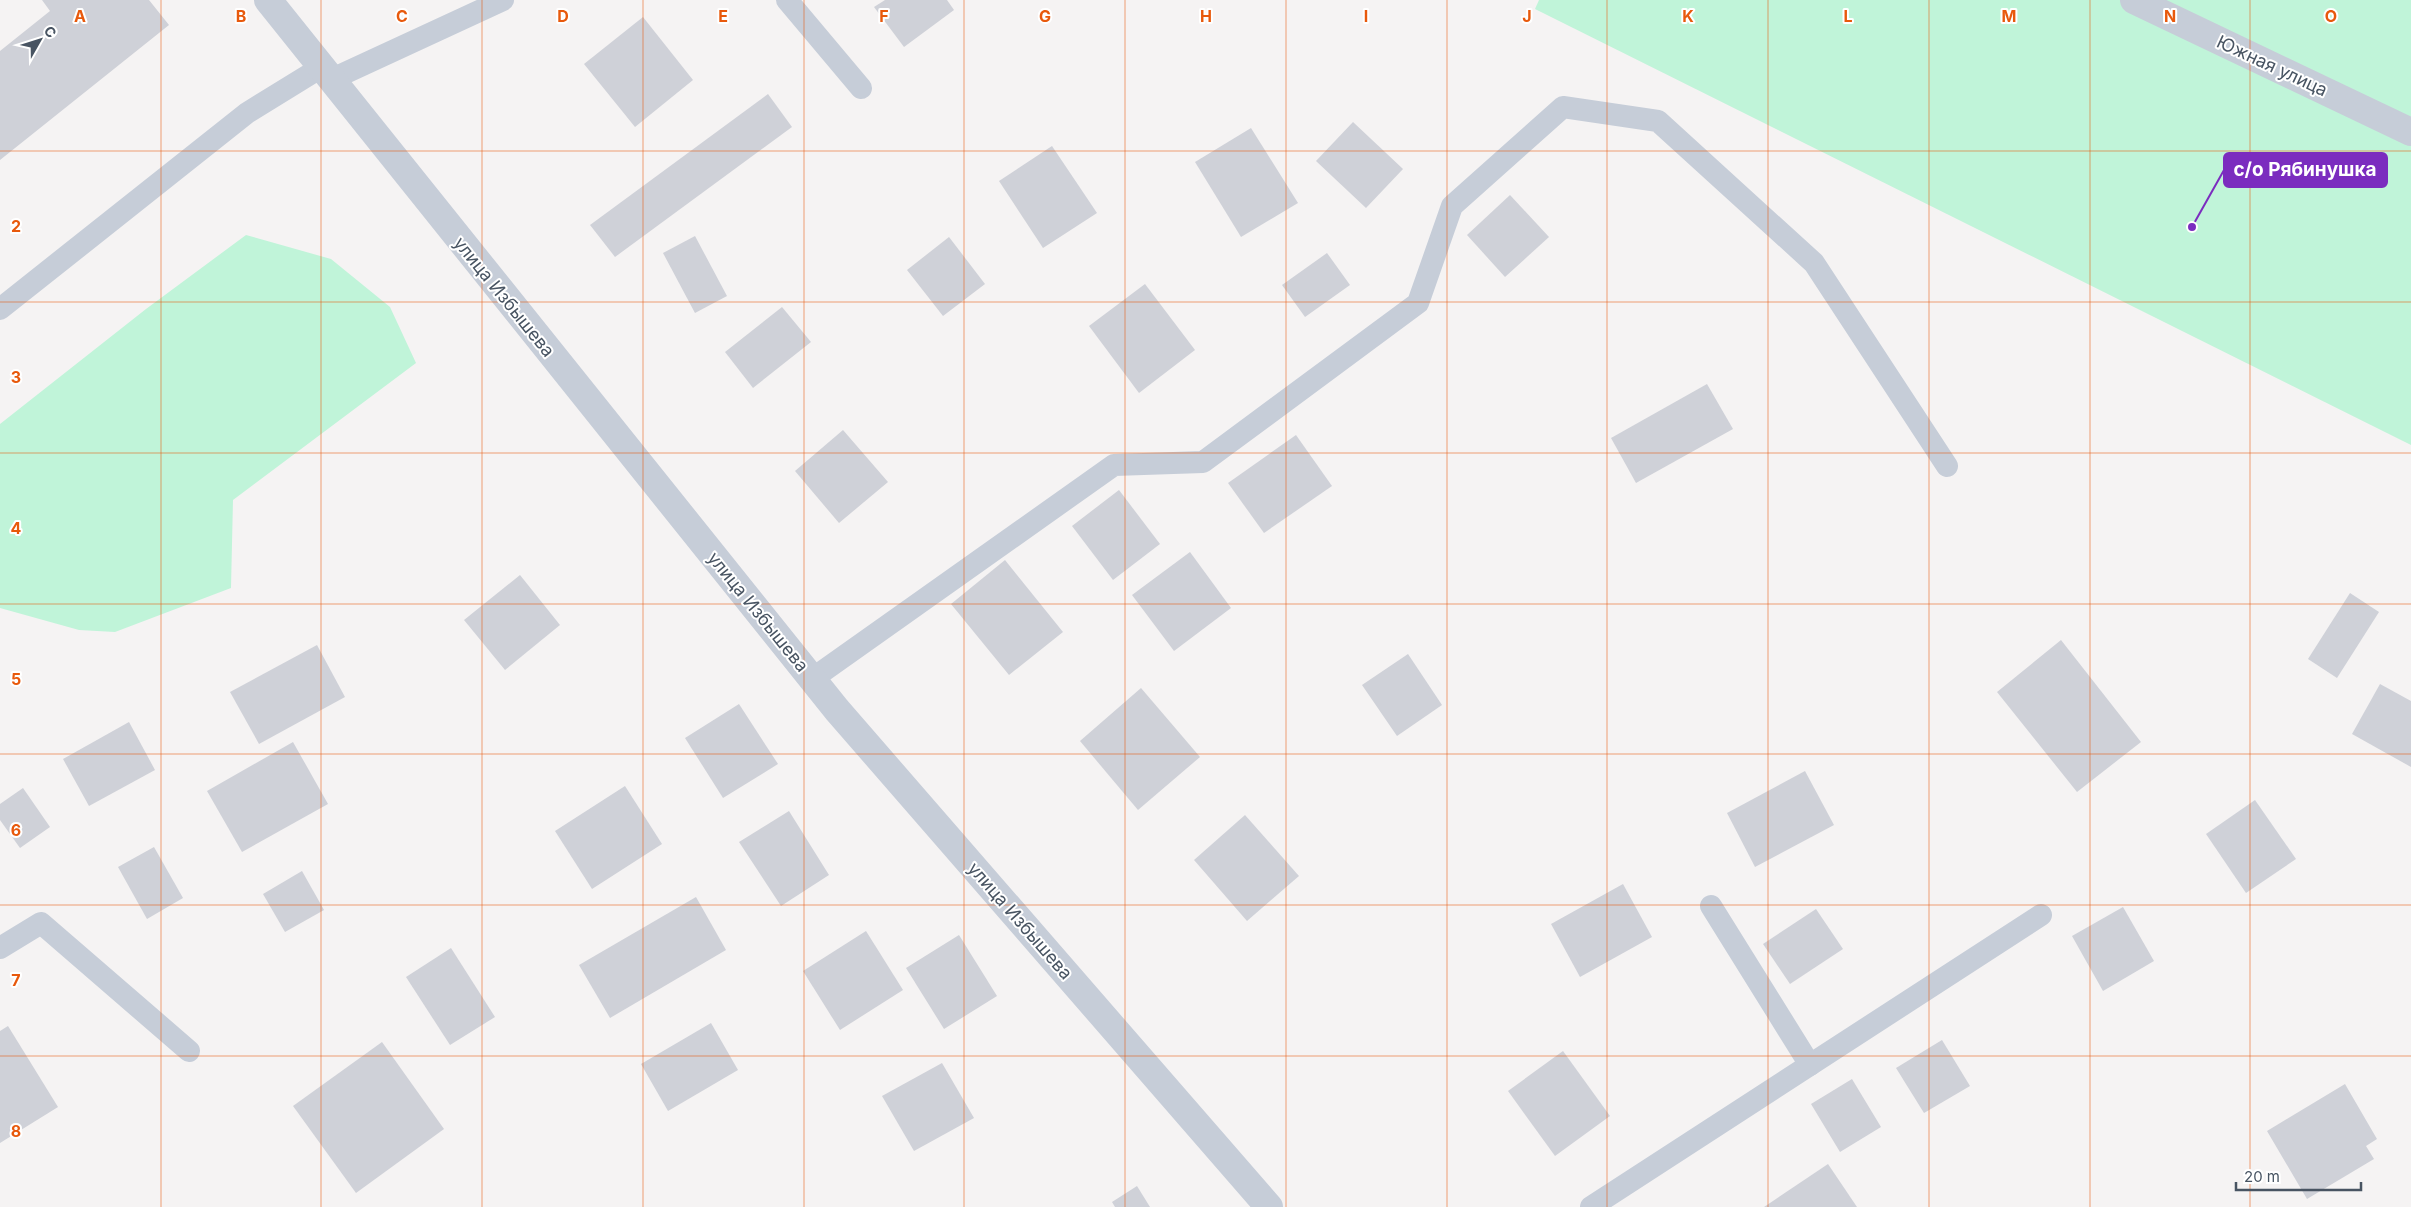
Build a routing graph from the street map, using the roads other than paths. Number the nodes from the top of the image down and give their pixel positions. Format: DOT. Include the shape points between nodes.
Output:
graph roads {
  1 [pos="268,0"];
  2 [pos="502,0"];
  3 [pos="787,0"];
  4 [pos="2134,0"];
  5 [pos="325,74"];
  6 [pos="861,88"];
  7 [pos="2411,132"];
  8 [pos="0,309"];
  9 [pos="1947,466"];
  10 [pos="812,678"];
  11 [pos="1711,906"];
  12 [pos="2041,915"];
  13 [pos="0,948"];
  14 [pos="189,1051"];
  15 [pos="1810,1065"];
  16 [pos="1269,1207"];
  17 [pos="1591,1207"];
  1 -- 5 [label="street, улица Избышева"];
  2 -- 5 [label="lane"];
  3 -- 6 [label="lane"];
  4 -- 7 [label="street, Южная улица"];
  5 -- 8 [label="lane" via="247,113"];
  5 -- 10 [label="street, улица Избышева"];
  9 -- 10 [label="lane" via="1814,263 1658,122 1563,107 1452,206 1418,303 1203,462 1114,466"];
  10 -- 16 [label="street, улица Избышева"];
  11 -- 15 [label="lane"];
  12 -- 15 [label="lane"];
  13 -- 14 [label="lane" via="41,923"];
  15 -- 17 [label="lane"];
}
